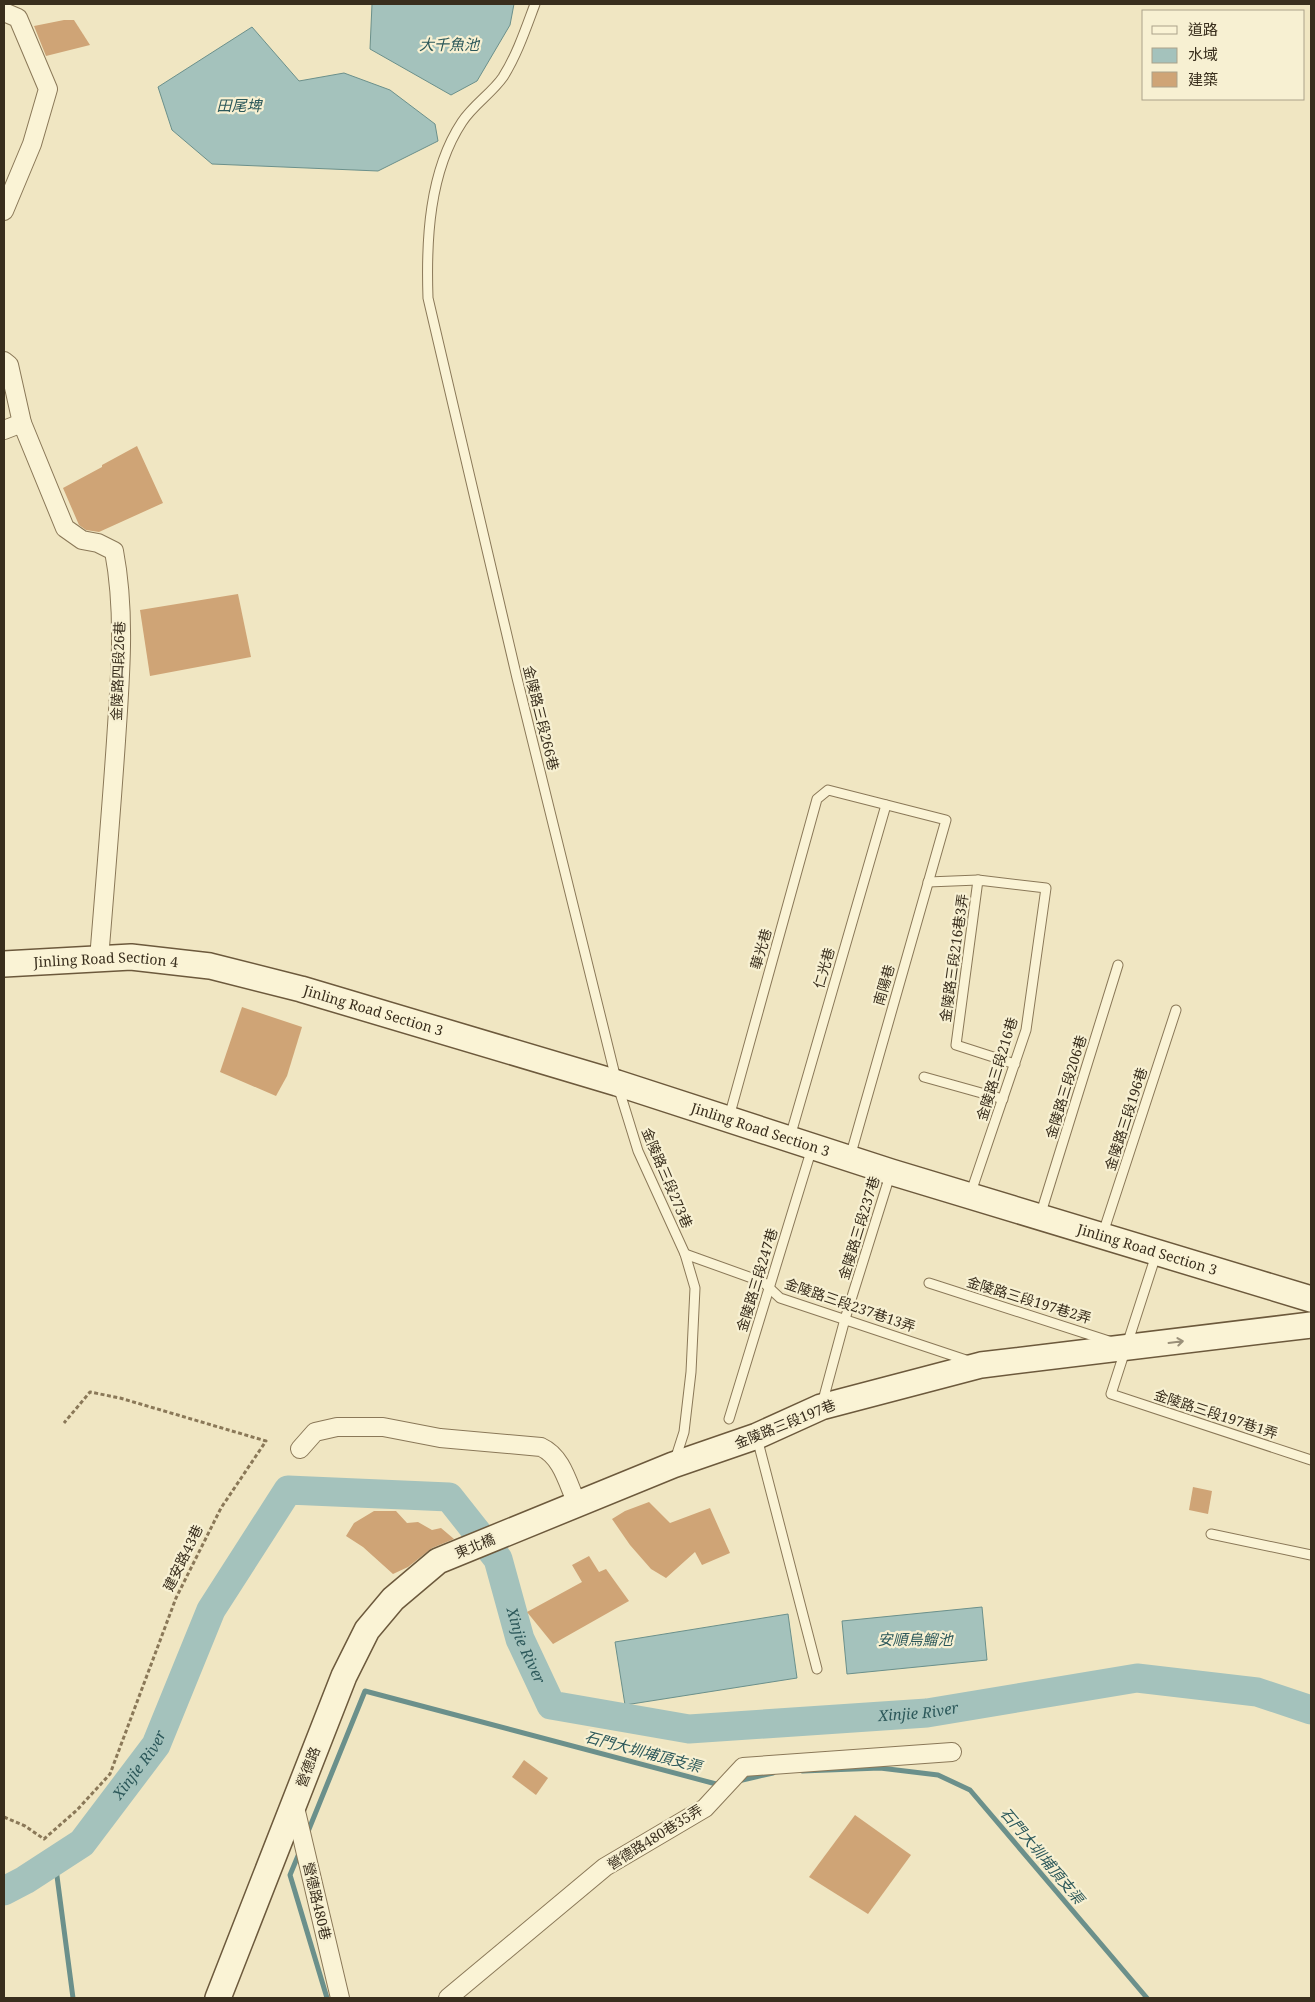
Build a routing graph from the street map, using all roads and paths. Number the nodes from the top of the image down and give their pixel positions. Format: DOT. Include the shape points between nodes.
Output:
graph roads {
  1 [pos="534,4"];
  2 [pos="4,12"];
  3 [pos="4,212"];
  4 [pos="4,361"];
  5 [pos="22,423"];
  6 [pos="4,430"];
  7 [pos="886,805"];
  8 [pos="978,880"];
  9 [pos="928,882"];
  10 [pos="1046,888"];
  11 [pos="100,959"];
  12 [pos="4,964"];
  13 [pos="1118,965"];
  14 [pos="210,966"];
  15 [pos="1176,1010"];
  16 [pos="1015,1064"];
  17 [pos="924,1077"];
  18 [pos="617,1084"];
  19 [pos="1003,1099"];
  20 [pos="728,1120"];
  21 [pos="801,1144"];
  22 [pos="849,1158"];
  23 [pos="891,1172"];
  24 [pos="970,1196"];
  25 [pos="1040,1217"];
  26 [pos="1102,1236"];
  27 [pos="1157,1251"];
  28 [pos="685,1254"];
  29 [pos="929,1283"];
  30 [pos="769,1289"];
  31 [pos="1311,1299"];
  32 [pos="845,1319"];
  33 [pos="1311,1325"];
  34 [pos="1123,1348"];
  35 [pos="981,1365"];
  36 [pos="821,1407"];
  37 [pos="728,1420"];
  38 [pos="64,1423"];
  39 [pos="757,1436"];
  40 [pos="300,1450"];
  41 [pos="1311,1460"];
  42 [pos="673,1466"];
  43 [pos="578,1506"];
  44 [pos="512,1531"];
  45 [pos="1211,1534"];
  46 [pos="1311,1555"];
  47 [pos="438,1561"];
  48 [pos="817,1669"];
  49 [pos="952,1752"];
  50 [pos="294,1803"];
  51 [pos="4,1817"];
  52 [pos="218,1998"];
  53 [pos="340,1998"];
  54 [pos="448,1998"];
  1 -- 18 [label="lane, 金陵路三段266巷" via="524,34 503,77 462,121 441,163 427,250 428,298"];
  2 -- 3 [label="street" via="18,18 48,89 32,144"];
  4 -- 5 [label="street, 金陵路四段26巷" via="9,365"];
  5 -- 6 [label="street"];
  5 -- 11 [label="street, 金陵路四段26巷" via="65,528 82,540 114,551 118,573 121,619 119,684"];
  7 -- 9 [label="lane, 南陽巷" via="946,820"];
  7 -- 20 [label="lane, 華光巷" via="828,790 817,799"];
  7 -- 21 [label="lane, 仁光巷"];
  8 -- 9 [label="lane"];
  8 -- 10 [label="lane, 金陵路三段216巷3弄"];
  8 -- 16 [label="lane, 金陵路三段216巷3弄" via="956,1045"];
  9 -- 22 [label="lane, 南陽巷"];
  10 -- 16 [label="lane, 金陵路三段216巷" via="1026,1030"];
  11 -- 12 [label="street, Jinling Road Section 4"];
  11 -- 14 [label="street, Jinling Road Section 4" via="131,957"];
  13 -- 25 [label="lane, 金陵路三段206巷"];
  14 -- 18 [label="street, Jinling Road Section 3" via="301,989"];
  15 -- 26 [label="lane, 金陵路三段196巷"];
  16 -- 19 [label="lane, 金陵路三段216巷"];
  17 -- 19 [label="lane"];
  18 -- 20 [label="street, Jinling Road Section 3"];
  18 -- 28 [label="lane, 金陵路三段273巷" via="638,1151"];
  19 -- 24 [label="lane, 金陵路三段216巷"];
  20 -- 21 [label="street, Jinling Road Section 3"];
  21 -- 22 [label="street, Jinling Road Section 3"];
  21 -- 30 [label="lane, 金陵路三段247巷"];
  22 -- 23 [label="street, Jinling Road Section 3"];
  23 -- 24 [label="street, Jinling Road Section 3"];
  23 -- 32 [label="lane, 金陵路三段237巷"];
  24 -- 25 [label="street, Jinling Road Section 3"];
  25 -- 26 [label="street, Jinling Road Section 3"];
  26 -- 27 [label="street, Jinling Road Section 3"];
  27 -- 31 [label="street, Jinling Road Section 3"];
  27 -- 34 [label="lane"];
  28 -- 30 [label="lane, 金陵路三段237巷13弄" via="763,1282"];
  28 -- 42 [label="lane, 金陵路三段273巷" via="695,1288 691,1372 684,1432"];
  29 -- 34 [label="lane, 金陵路三段197巷2弄" via="1110,1340"];
  30 -- 32 [label="lane, 金陵路三段237巷13弄" via="780,1298"];
  30 -- 37 [label="lane, 金陵路三段247巷"];
  32 -- 35 [label="lane, 金陵路三段237巷13弄"];
  32 -- 36 [label="lane, 金陵路三段237巷"];
  34 -- 33 [label="street, 金陵路三段197巷, one-way"];
  34 -- 35 [label="street, 金陵路三段197巷"];
  34 -- 41 [label="lane, 金陵路三段197巷1弄" via="1111,1394"];
  35 -- 36 [label="street, 金陵路三段197巷"];
  36 -- 39 [label="street, 金陵路三段197巷"];
  38 -- 51 [label="path, 建安路43巷" via="90,1392 266,1441 221,1508 176,1598 110,1774 44,1839"];
  39 -- 42 [label="street, 金陵路三段197巷"];
  39 -- 48 [label="lane"];
  40 -- 43 [label="street" via="315,1432 337,1427 383,1427 440,1438 541,1447 557,1458"];
  42 -- 43 [label="street, 金陵路三段197巷"];
  43 -- 44 [label="street, 金陵路三段197巷"];
  44 -- 47 [label="street, 東北橋"];
  45 -- 46 [label="lane"];
  47 -- 50 [label="street, 營德路" via="393,1599 367,1630 344,1676"];
  49 -- 54 [label="street, 營德路480巷35弄" via="743,1767 705,1808 605,1867"];
  50 -- 52 [label="street, 營德路"];
  50 -- 53 [label="street, 營德路480巷"];
}
